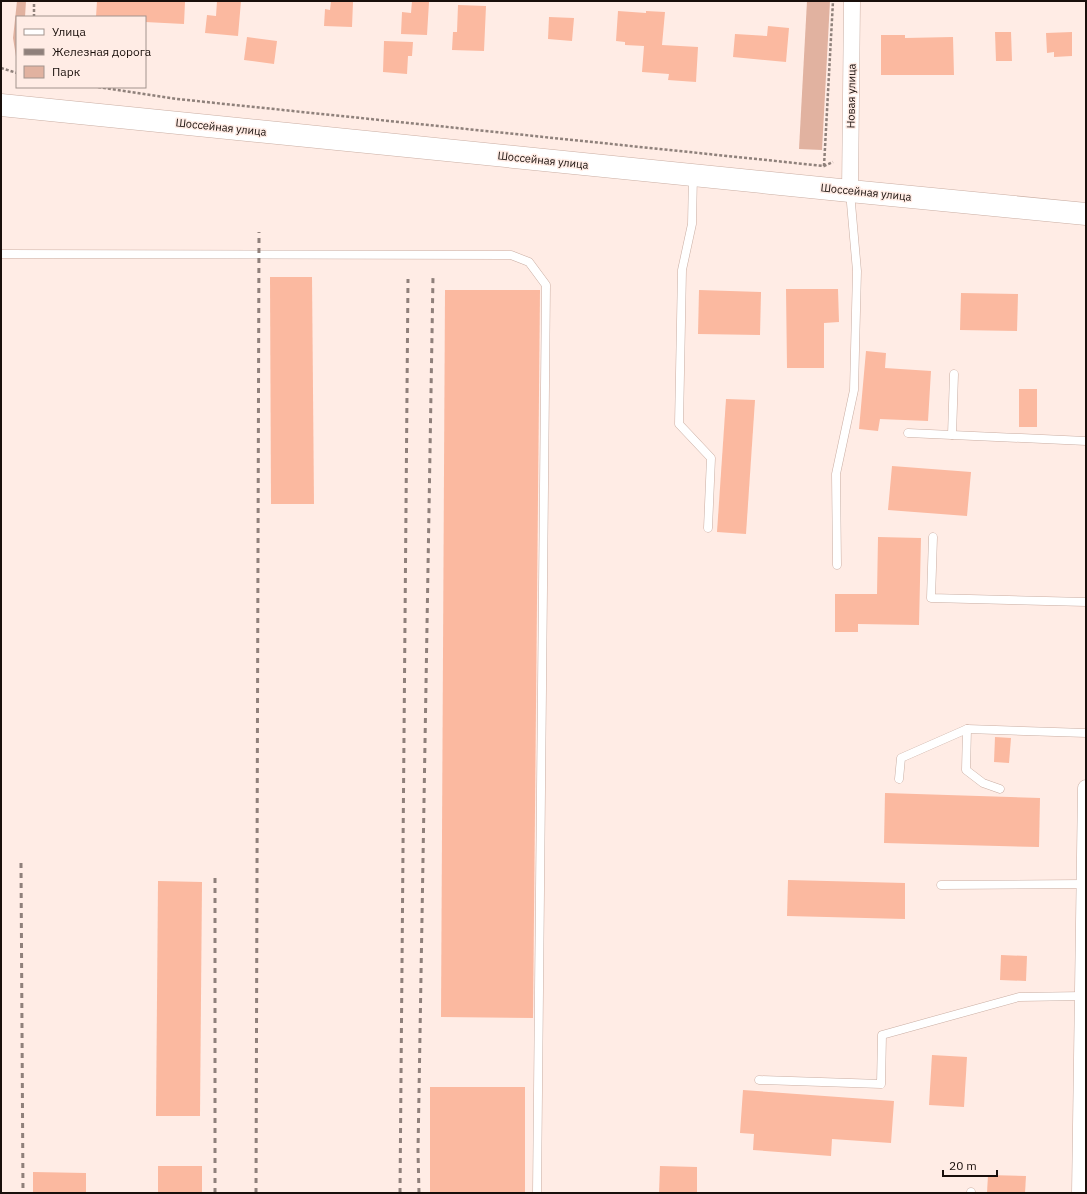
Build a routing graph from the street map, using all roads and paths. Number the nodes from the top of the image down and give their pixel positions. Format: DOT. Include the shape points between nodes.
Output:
graph roads {
  1 [pos="34,1"];
  2 [pos="833,1"];
  3 [pos="852,1"];
  4 [pos="34,16"];
  5 [pos="1,68"];
  6 [pos="16,73"];
  7 [pos="105,88"];
  8 [pos="1,105"];
  9 [pos="851,156"];
  10 [pos="824,166"];
  11 [pos="693,175"];
  12 [pos="850,191"];
  13 [pos="1086,214"];
  14 [pos="1,254"];
  15 [pos="954,374"];
  16 [pos="908,433"];
  17 [pos="952,435"];
  18 [pos="1086,441"];
  19 [pos="708,528"];
  20 [pos="933,537"];
  21 [pos="837,565"];
  22 [pos="1086,602"];
  23 [pos="967,729"];
  24 [pos="1086,733"];
  25 [pos="899,779"];
  26 [pos="1086,788"];
  27 [pos="1000,789"];
  28 [pos="1085,884"];
  29 [pos="941,885"];
  30 [pos="1083,996"];
  31 [pos="759,1080"];
  32 [pos="537,1193"];
  33 [pos="1080,1193"];
  1 -- 4 [label="path"];
  2 -- 10 [label="path"];
  3 -- 9 [label="street, Новая улица"];
  5 -- 6 [label="path"];
  7 -- 10 [label="path" via="177,99"];
  8 -- 11 [label="main road, Шоссейная улица"];
  9 -- 10 [label="path"];
  9 -- 12 [label="street, Новая улица"];
  11 -- 12 [label="main road, Шоссейная улица"];
  11 -- 19 [label="lane" via="692,224 682,270 679,424 711,458"];
  12 -- 13 [label="main road, Шоссейная улица"];
  12 -- 21 [label="lane" via="857,271 854,390 836,474"];
  14 -- 32 [label="lane" via="511,255 529,262 546,285"];
  15 -- 17 [label="lane"];
  16 -- 17 [label="lane"];
  17 -- 18 [label="lane"];
  20 -- 22 [label="lane" via="931,598"];
  23 -- 24 [label="lane"];
  23 -- 25 [label="lane" via="901,758"];
  23 -- 27 [label="lane" via="966,770 983,783"];
  26 -- 28 [label="street"];
  28 -- 29 [label="lane"];
  28 -- 30 [label="street"];
  30 -- 31 [label="lane" via="1019,997 882,1035 881,1084"];
  30 -- 33 [label="street"];
}
